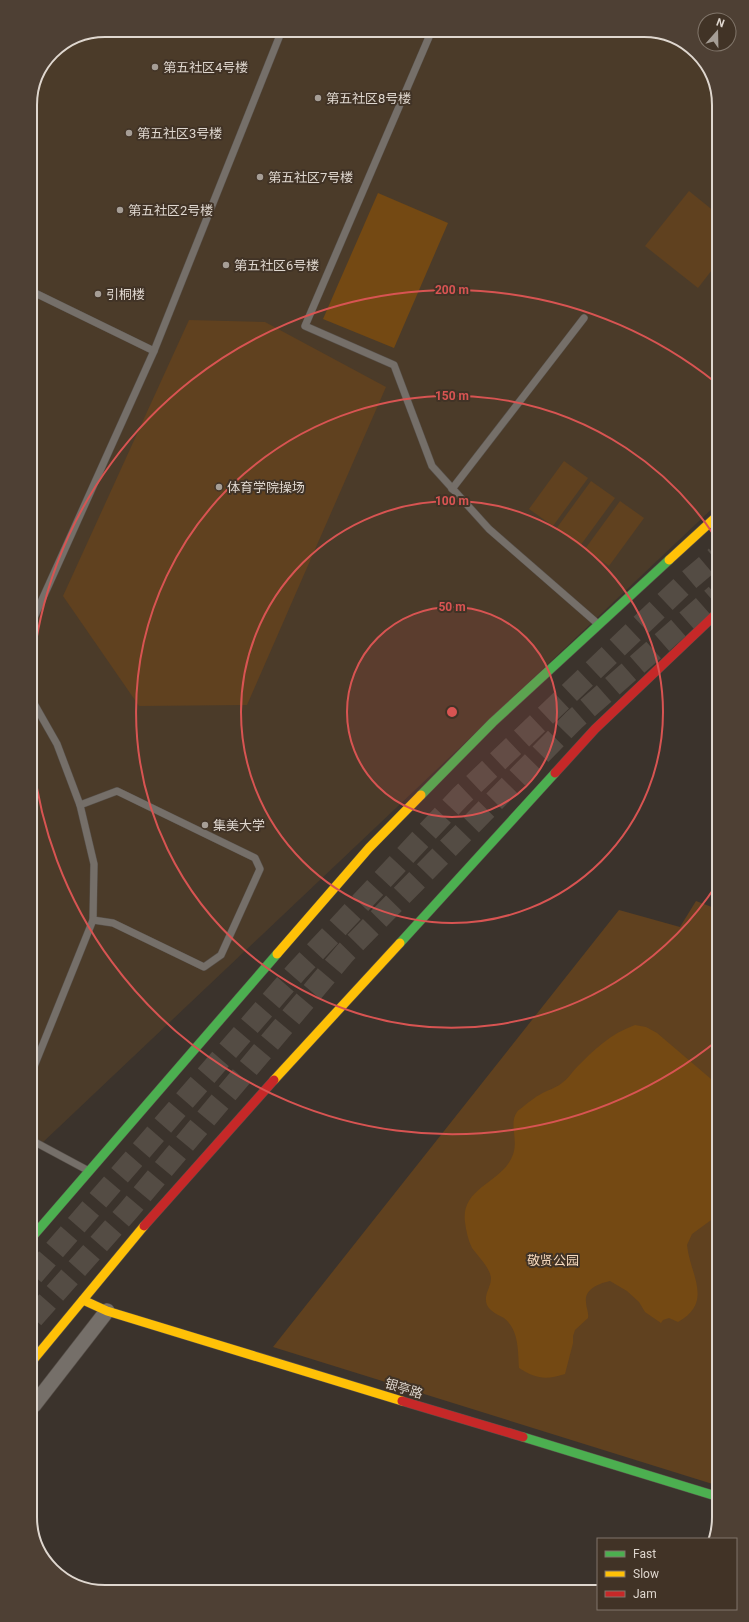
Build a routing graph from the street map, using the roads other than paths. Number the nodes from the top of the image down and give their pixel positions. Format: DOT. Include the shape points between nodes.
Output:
graph roads {
  1 [pos="279,37"];
  2 [pos="429,37"];
  3 [pos="37,295"];
  4 [pos="584,318"];
  5 [pos="154,351"];
  6 [pos="452,489"];
  7 [pos="712,521"];
  8 [pos="37,611"];
  9 [pos="712,618"];
  10 [pos="599,624"];
  11 [pos="37,709"];
  12 [pos="80,805"];
  13 [pos="93,920"];
  14 [pos="37,1059"];
  15 [pos="37,1143"];
  16 [pos="89,1171"];
  17 [pos="37,1231"];
  18 [pos="83,1300"];
  19 [pos="107,1311"];
  20 [pos="37,1355"];
  21 [pos="37,1401"];
  22 [pos="712,1495"];
  1 -- 5 [label="lane"];
  2 -- 6 [label="lane" via="304,326 394,365 432,466"];
  3 -- 5 [label="lane"];
  4 -- 6 [label="lane"];
  5 -- 8 [label="lane"];
  6 -- 10 [label="lane" via="489,529"];
  7 -- 10 [label="main road"];
  9 -- 18 [label="main road" via="595,729 262,1093 161,1206"];
  10 -- 16 [label="main road" via="493,722 369,848"];
  11 -- 12 [label="lane" via="57,744"];
  12 -- 13 [label="lane" via="94,864"];
  12 -- 13 [label="lane" via="117,791 255,858 260,869 221,955 204,967 113,923"];
  13 -- 14 [label="lane"];
  15 -- 16 [label="lane"];
  16 -- 17 [label="main road"];
  18 -- 19 [label="main road, 银亭路"];
  18 -- 20 [label="main road"];
  19 -- 21 [label="street"];
  19 -- 22 [label="main road, 银亭路"];
}
